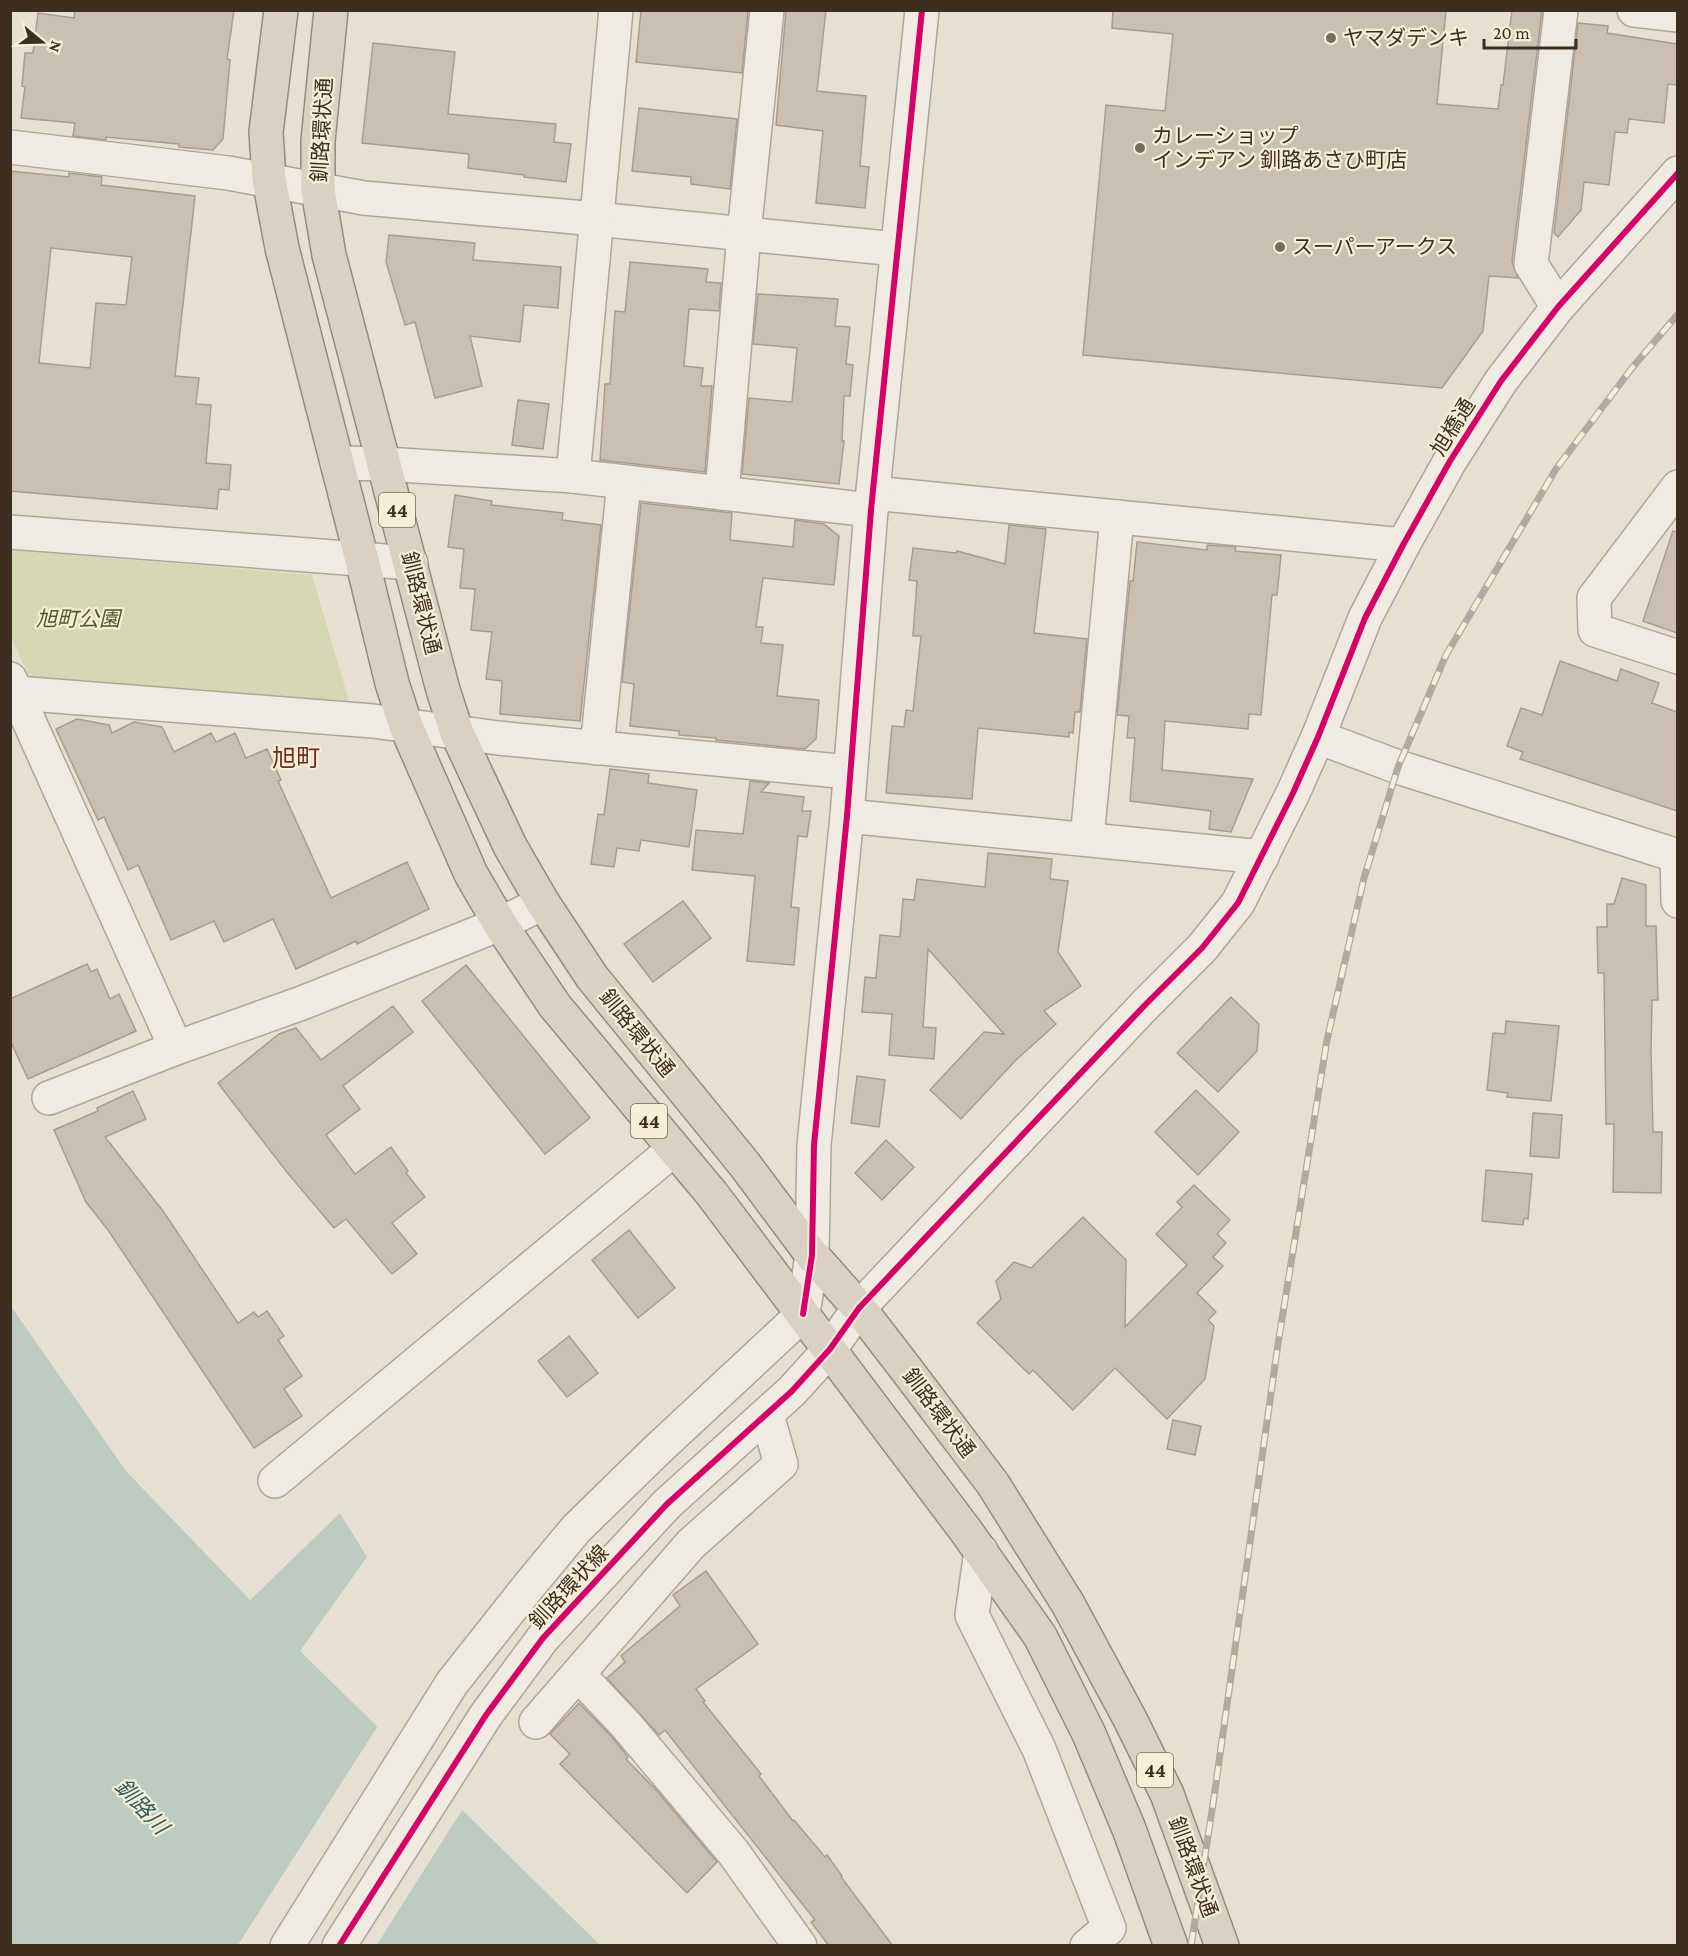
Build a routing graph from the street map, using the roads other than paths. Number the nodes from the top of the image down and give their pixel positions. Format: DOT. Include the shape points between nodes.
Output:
graph roads {
  1 [pos="281,10"];
  2 [pos="331,10"];
  3 [pos="616,10"];
  4 [pos="768,10"];
  5 [pos="922,10"];
  6 [pos="1561,10"];
  7 [pos="1634,10"];
  8 [pos="1677,15"];
  9 [pos="10,147"];
  10 [pos="1677,173"];
  11 [pos="269,179"];
  12 [pos="318,190"];
  13 [pos="596,219"];
  14 [pos="744,234"];
  15 [pos="896,249"];
  16 [pos="1558,307"];
  17 [pos="337,463"];
  18 [pos="385,464"];
  19 [pos="573,476"];
  20 [pos="624,482"];
  21 [pos="1677,487"];
  22 [pos="722,494"];
  23 [pos="872,502"];
  24 [pos="1117,517"];
  25 [pos="10,532"];
  26 [pos="1403,545"];
  27 [pos="362,560"];
  28 [pos="411,563"];
  29 [pos="1677,657"];
  30 [pos="14,686"];
  31 [pos="406,726"];
  32 [pos="457,733"];
  33 [pos="1318,737"];
  34 [pos="597,748"];
  35 [pos="849,772"];
  36 [pos="847,816"];
  37 [pos="1087,839"];
  38 [pos="1677,856"];
  39 [pos="1262,857"];
  40 [pos="1677,901"];
  41 [pos="543,903"];
  42 [pos="500,924"];
  43 [pos="176,1048"];
  44 [pos="49,1098"];
  45 [pos="673,1150"];
  46 [pos="812,1255"];
  47 [pos="858,1308"];
  48 [pos="803,1314"];
  49 [pos="830,1349"];
  50 [pos="766,1415"];
  51 [pos="275,1480"];
  52 [pos="981,1551"];
  53 [pos="578,1674"];
  54 [pos="536,1722"];
  55 [pos="286,1946"];
  56 [pos="339,1946"];
  57 [pos="800,1946"];
  58 [pos="1087,1946"];
  59 [pos="1171,1946"];
  60 [pos="1222,1946"];
  1 -- 11 [label="highway, 44" via="266,132"];
  2 -- 12 [label="highway, 釧路環状通 / 44" via="318,141"];
  3 -- 13 [label="street"];
  4 -- 14 [label="street"];
  5 -- 15 [label="street"];
  6 -- 16 [label="street" via="1531,264"];
  7 -- 8 [label="street"];
  9 -- 11 [label="street"];
  10 -- 16 [label="street, 旭橋通"];
  11 -- 12 [label="street"];
  11 -- 17 [label="highway, 44" via="282,248"];
  12 -- 13 [label="street" via="364,198"];
  12 -- 18 [label="highway, 釧路環状通 / 44" via="329,255"];
  13 -- 14 [label="street"];
  13 -- 19 [label="street"];
  14 -- 15 [label="street"];
  14 -- 22 [label="street"];
  15 -- 23 [label="street"];
  16 -- 26 [label="street, 旭橋通" via="1501,381"];
  17 -- 18 [label="street"];
  17 -- 27 [label="highway, 44"];
  18 -- 19 [label="street"];
  18 -- 28 [label="highway, 釧路環状通 / 44"];
  19 -- 20 [label="street"];
  20 -- 22 [label="street"];
  20 -- 34 [label="street"];
  21 -- 29 [label="street" via="1594,598 1595,630"];
  22 -- 23 [label="street"];
  23 -- 24 [label="street"];
  23 -- 35 [label="street"];
  24 -- 26 [label="street"];
  24 -- 37 [label="street"];
  25 -- 27 [label="street"];
  26 -- 33 [label="street, 旭橋通" via="1365,618"];
  27 -- 28 [label="street"];
  27 -- 31 [label="highway, 44"];
  28 -- 32 [label="highway, 釧路環状通 / 44"];
  30 -- 31 [label="street"];
  30 -- 43 [label="street"];
  31 -- 32 [label="street"];
  31 -- 42 [label="highway, 44" via="471,874"];
  32 -- 34 [label="street"];
  32 -- 41 [label="highway, 釧路環状通 / 44" via="510,846"];
  33 -- 38 [label="street" via="1398,767"];
  33 -- 39 [label="street, 旭橋通"];
  34 -- 35 [label="street"];
  35 -- 36 [label="street"];
  36 -- 37 [label="street"];
  36 -- 46 [label="street" via="814,1145"];
  37 -- 39 [label="street"];
  38 -- 40 [label="street"];
  39 -- 47 [label="street, 釧路環状線" via="1238,903 1202,948"];
  41 -- 42 [label="street"];
  41 -- 46 [label="highway, 釧路環状通 / 44" via="592,977"];
  42 -- 43 [label="street" via="302,1003"];
  42 -- 45 [label="highway, 44" via="555,1006"];
  43 -- 44 [label="street"];
  45 -- 48 [label="highway, 44" via="712,1194"];
  45 -- 51 [label="street"];
  46 -- 47 [label="highway, 釧路環状通 / 44"];
  46 -- 48 [label="street"];
  47 -- 48 [label="street"];
  47 -- 49 [label="street, 釧路環状線"];
  47 -- 60 [label="highway, 釧路環状通 / 44" via="993,1484 1068,1604 1167,1794"];
  48 -- 49 [label="highway, 44"];
  48 -- 55 [label="street, 釧路環状線" via="576,1529 452,1683"];
  49 -- 50 [label="street, 釧路環状線"];
  49 -- 52 [label="highway, 44"];
  50 -- 53 [label="street" via="781,1464 692,1544"];
  50 -- 56 [label="street, 釧路環状線" via="667,1504 543,1638 486,1715"];
  52 -- 58 [label="street" via="972,1615 1039,1749 1109,1928"];
  52 -- 59 [label="highway, 44" via="1040,1636 1089,1734 1129,1829"];
  53 -- 54 [label="street"];
  53 -- 57 [label="street" via="733,1852"];
}
